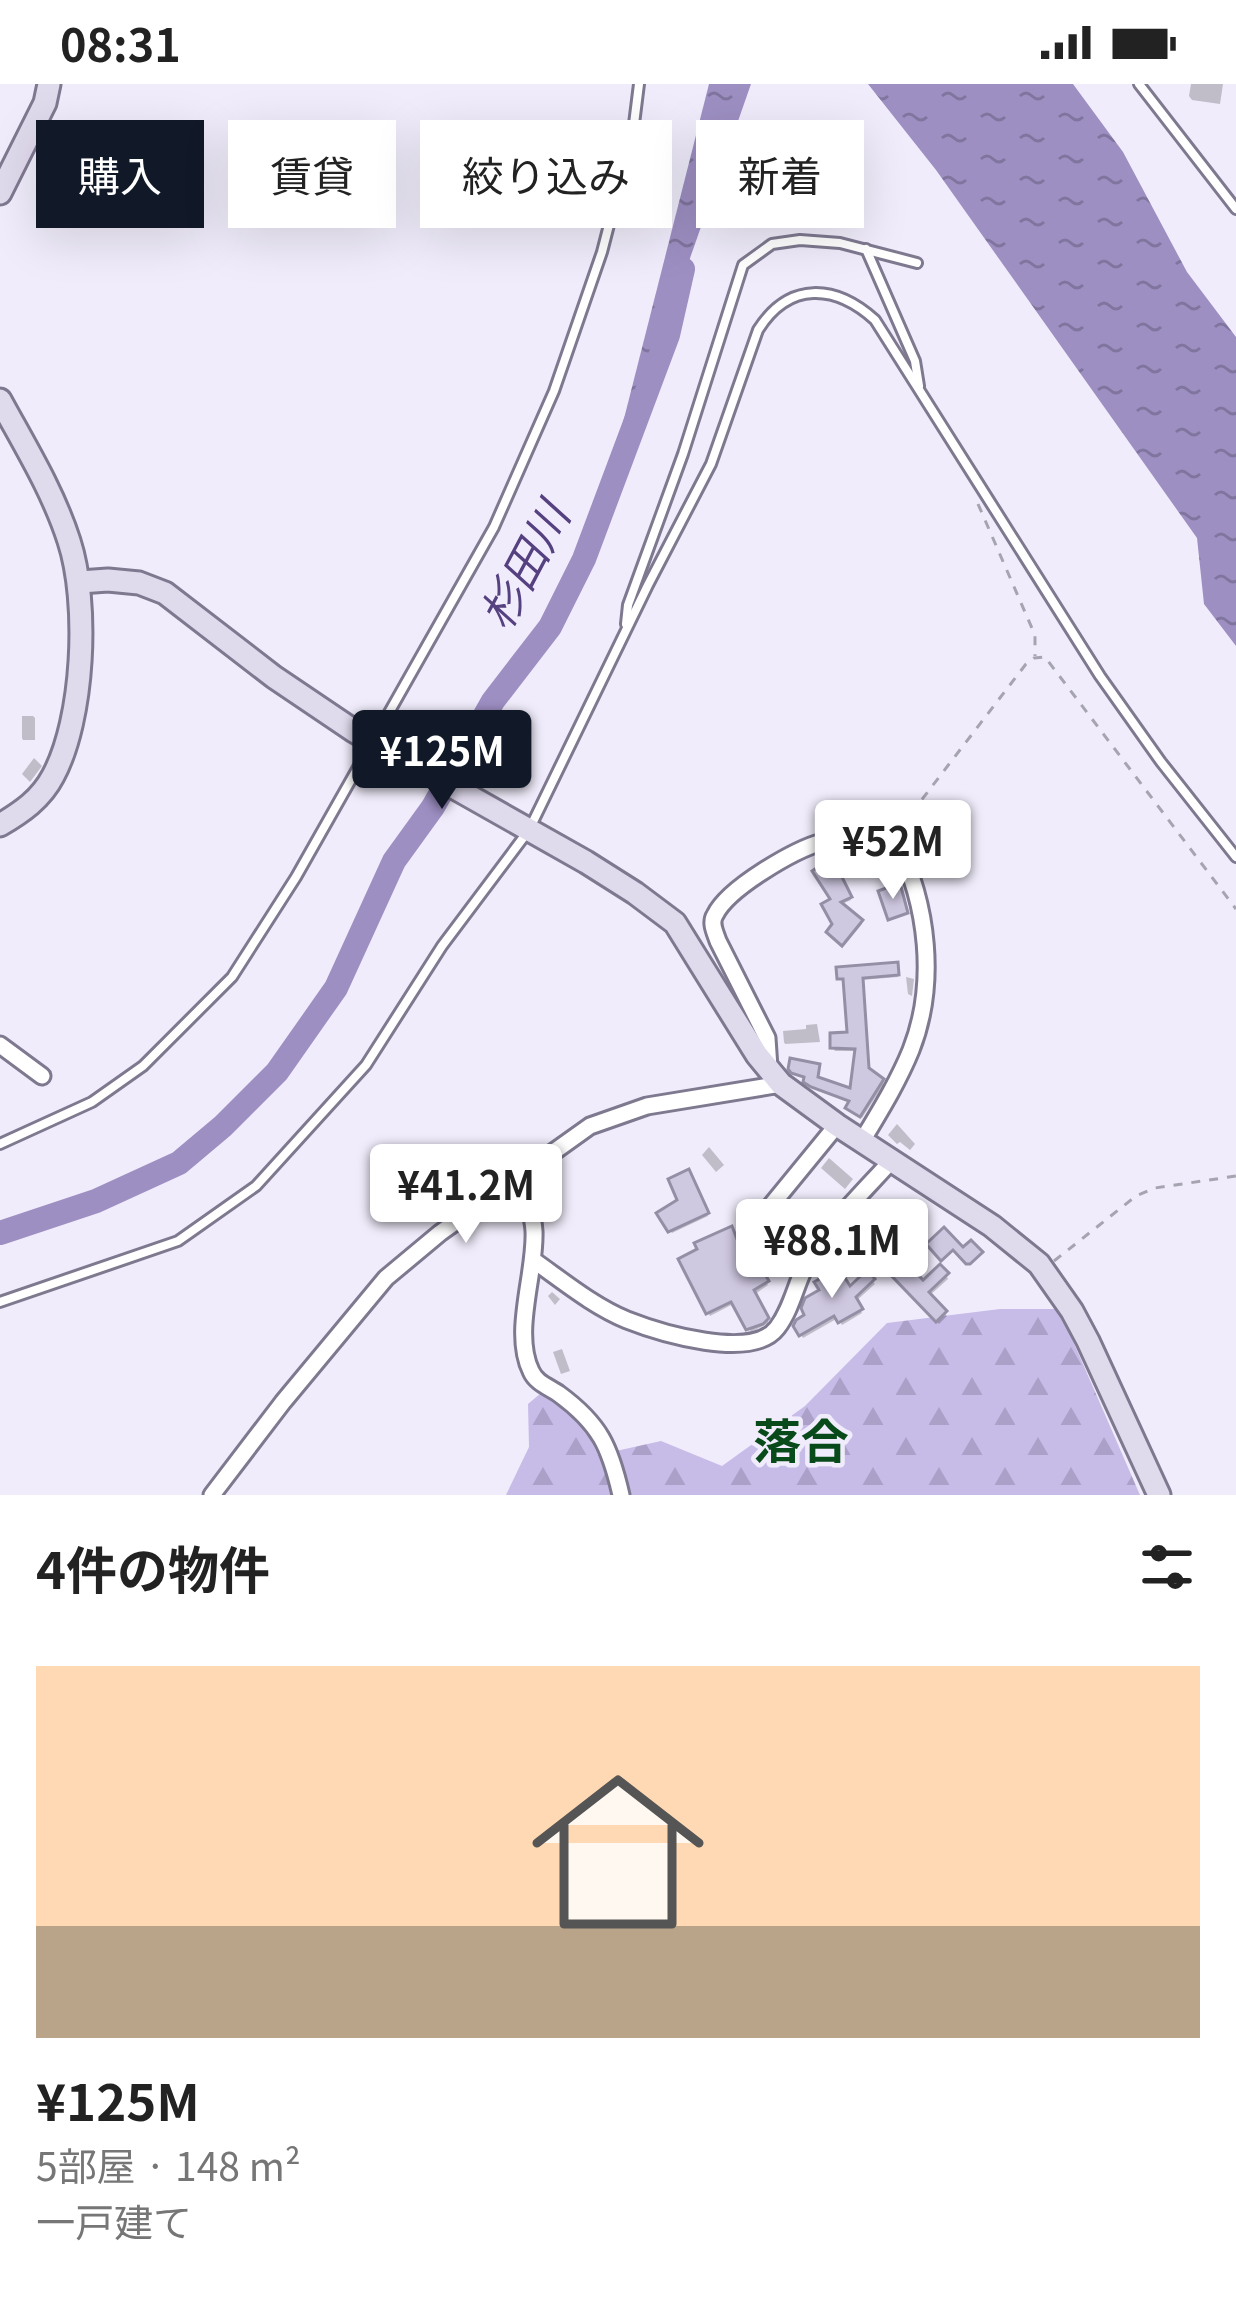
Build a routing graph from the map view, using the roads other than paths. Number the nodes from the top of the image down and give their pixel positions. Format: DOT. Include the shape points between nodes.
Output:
graph roads {
  1 [pos="49,84"];
  2 [pos="639,84"];
  3 [pos="1139,84"];
  4 [pos="0,194"];
  5 [pos="1236,209"];
  6 [pos="866,248"];
  7 [pos="917,263"];
  8 [pos="920,390"];
  9 [pos="0,400"];
  10 [pos="80,582"];
  11 [pos="626,632"];
  12 [pos="379,743"];
  13 [pos="0,825"];
  14 [pos="529,830"];
  15 [pos="1236,856"];
  16 [pos="0,1045"];
  17 [pos="42,1076"];
  18 [pos="775,1077"];
  19 [pos="837,1125"];
  20 [pos="862,1141"];
  21 [pos="0,1144"];
  22 [pos="892,1160"];
  23 [pos="517,1178"];
  24 [pos="809,1257"];
  25 [pos="533,1260"];
  26 [pos="0,1302"];
  27 [pos="212,1495"];
  28 [pos="621,1495"];
  29 [pos="1159,1495"];
  1 -- 4 [label="street"];
  2 -- 12 [label="lane" via="602,252 554,391 494,527"];
  3 -- 5 [label="lane"];
  6 -- 7 [label="lane"];
  6 -- 8 [label="lane"];
  6 -- 11 [label="lane" via="800,240 772,244 743,265 628,605"];
  8 -- 11 [label="lane" via="856,303 821,293 782,302 758,330 711,464"];
  8 -- 15 [label="lane" via="1100,676"];
  9 -- 10 [label="street" via="56,505"];
  10 -- 12 [label="street" via="165,593 274,677"];
  10 -- 13 [label="street" via="67,739 41,794"];
  11 -- 14 [label="lane"];
  12 -- 14 [label="street"];
  12 -- 21 [label="lane" via="232,977 143,1066 92,1102"];
  14 -- 18 [label="street" via="675,923"];
  14 -- 26 [label="lane" via="366,1064 256,1186 178,1241"];
  16 -- 17 [label="street"];
  18 -- 19 [label="street"];
  18 -- 20 [label="street" via="767,1038 713,916 773,864 822,842 896,841 925,927 921,1018"];
  18 -- 23 [label="street" via="590,1126"];
  19 -- 20 [label="street"];
  19 -- 24 [label="street" via="764,1225 772,1246"];
  20 -- 22 [label="street"];
  22 -- 24 [label="street"];
  22 -- 29 [label="street" via="1043,1269 1088,1341"];
  23 -- 25 [label="street" via="534,1228"];
  23 -- 27 [label="street" via="386,1278"];
  24 -- 25 [label="street" via="777,1329 746,1345 625,1319"];
  25 -- 28 [label="street" via="524,1339 529,1368 592,1421 613,1458"];
}
